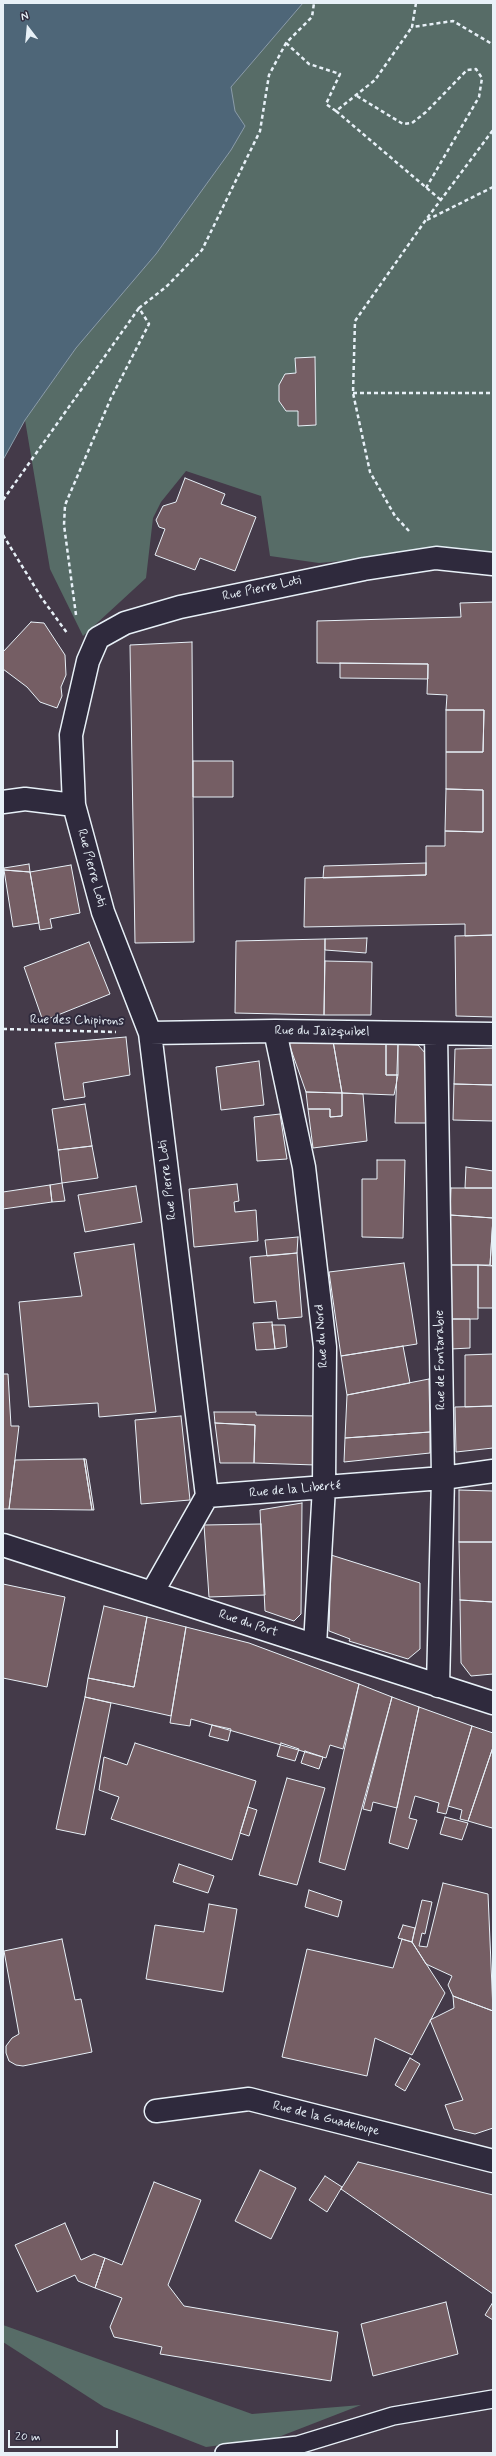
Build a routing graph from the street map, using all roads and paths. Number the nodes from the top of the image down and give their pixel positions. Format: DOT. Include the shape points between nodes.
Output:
graph roads {
  1 [pos="314,3"];
  2 [pos="416,3"];
  3 [pos="412,27"];
  4 [pos="286,43"];
  5 [pos="493,43"];
  6 [pos="357,96"];
  7 [pos="336,111"];
  8 [pos="493,130"];
  9 [pos="493,186"];
  10 [pos="426,188"];
  11 [pos="442,201"];
  12 [pos="425,222"];
  13 [pos="139,308"];
  14 [pos="352,393"];
  15 [pos="493,393"];
  16 [pos="3,500"];
  17 [pos="3,535"];
  18 [pos="436,558"];
  19 [pos="493,564"];
  20 [pos="98,638"];
  21 [pos="88,661"];
  22 [pos="3,802"];
  23 [pos="74,805"];
  24 [pos="3,1029"];
  25 [pos="275,1031"];
  26 [pos="150,1033"];
  27 [pos="436,1034"];
  28 [pos="493,1034"];
  29 [pos="493,1471"];
  30 [pos="443,1478"];
  31 [pos="324,1487"];
  32 [pos="207,1496"];
  33 [pos="3,1545"];
  34 [pos="152,1593"];
  35 [pos="314,1645"];
  36 [pos="438,1686"];
  37 [pos="493,1703"];
  38 [pos="156,2111"];
  39 [pos="493,2161"];
  40 [pos="493,2399"];
  41 [pos="224,2453"];
  1 -- 4 [label="path" via="312,17"];
  2 -- 3 [label="path"];
  3 -- 5 [label="path" via="453,22"];
  3 -- 6 [label="path" via="376,80"];
  4 -- 7 [label="path" via="309,64 340,74 326,104"];
  4 -- 13 [label="path" via="269,75 260,131 202,250 166,287"];
  6 -- 7 [label="path"];
  6 -- 10 [label="path" via="403,124 412,123 466,70 476,69 482,78 478,97"];
  7 -- 10 [label="path"];
  8 -- 11 [label="path"];
  9 -- 12 [label="path"];
  10 -- 11 [label="path"];
  11 -- 12 [label="path"];
  12 -- 14 [label="path" via="355,321"];
  13 -- 16 [label="path"];
  13 -- 20 [label="path" via="149,324 111,398 65,505 64,525 77,621"];
  14 -- 15 [label="path"];
  14 -- 18 [label="path" via="370,472 395,516"];
  17 -- 21 [label="path" via="41,597"];
  18 -- 19 [label="street, Rue Pierre Loti"];
  18 -- 20 [label="street, Rue Pierre Loti" via="364,568 180,606 125,623"];
  20 -- 21 [label="street, Rue Pierre Loti"];
  21 -- 23 [label="street, Rue Pierre Loti" via="71,736"];
  22 -- 23 [label="street" via="25,799"];
  23 -- 26 [label="street, Rue Pierre Loti" via="103,912"];
  24 -- 26 [label="path, Rue des Chipirons"];
  25 -- 26 [label="street, Rue du Jaïzquibel"];
  25 -- 27 [label="street, Rue du Jaïzquibel"];
  25 -- 31 [label="street, Rue du Nord" via="304,1167 325,1347"];
  26 -- 32 [label="street, Rue Pierre Loti"];
  27 -- 28 [label="street, Rue du Jaïzquibel"];
  27 -- 30 [label="street, Rue de Fontarabie"];
  29 -- 30 [label="street, Rue de la Liberté"];
  30 -- 31 [label="street, Rue de la Liberté"];
  30 -- 36 [label="street, Rue de Fontarabie"];
  31 -- 32 [label="street, Rue de la Liberté"];
  31 -- 35 [label="street, Rue du Nord"];
  32 -- 34 [label="street"];
  33 -- 34 [label="street, Rue du Port"];
  34 -- 35 [label="street, Rue du Port"];
  35 -- 36 [label="street, Rue du Port"];
  36 -- 37 [label="street, Rue du Port"];
  38 -- 39 [label="street, Rue de la Guadeloupe" via="249,2099"];
  40 -- 41 [label="lane" via="393,2416 298,2445"];
}
